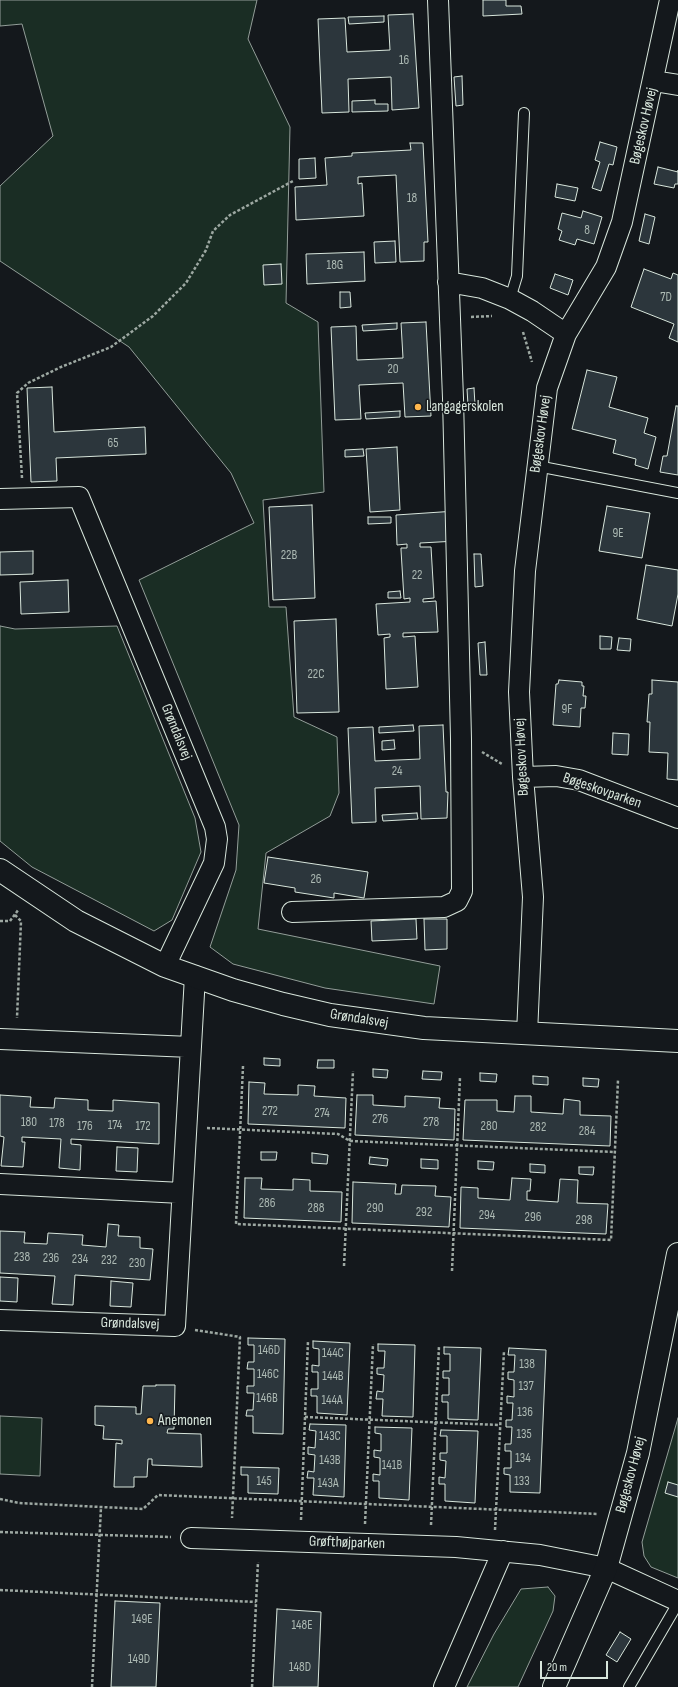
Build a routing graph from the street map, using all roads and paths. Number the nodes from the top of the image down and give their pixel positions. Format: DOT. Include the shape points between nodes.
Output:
graph roads {
  1 [pos="438,0"];
  2 [pos="670,0"];
  3 [pos="654,81"];
  4 [pos="678,85"];
  5 [pos="524,113"];
  6 [pos="293,181"];
  7 [pos="448,282"];
  8 [pos="510,299"];
  9 [pos="493,316"];
  10 [pos="450,318"];
  11 [pos="518,329"];
  12 [pos="566,334"];
  13 [pos="547,388"];
  14 [pos="536,466"];
  15 [pos="678,492"];
  16 [pos="23,498"];
  17 [pos="0,499"];
  18 [pos="461,739"];
  19 [pos="523,778"];
  20 [pos="678,818"];
  21 [pos="0,870"];
  22 [pos="292,912"];
  23 [pos="15,915"];
  24 [pos="165,966"];
  25 [pos="195,976"];
  26 [pos="527,1034"];
  27 [pos="8,1039"];
  28 [pos="678,1041"];
  29 [pos="191,1047"];
  30 [pos="243,1066"];
  31 [pos="353,1071"];
  32 [pos="460,1076"];
  33 [pos="618,1080"];
  34 [pos="186,1128"];
  35 [pos="240,1130"];
  36 [pos="350,1141"];
  37 [pos="457,1145"];
  38 [pos="614,1152"];
  39 [pos="0,1184"];
  40 [pos="182,1192"];
  41 [pos="346,1229"];
  42 [pos="454,1233"];
  43 [pos="678,1254"];
  44 [pos="344,1266"];
  45 [pos="452,1271"];
  46 [pos="0,1320"];
  47 [pos="175,1326"];
  48 [pos="308,1341"];
  49 [pos="373,1344"];
  50 [pos="439,1346"];
  51 [pos="504,1351"];
  52 [pos="305,1417"];
  53 [pos="370,1420"];
  54 [pos="436,1423"];
  55 [pos="500,1425"];
  56 [pos="233,1498"];
  57 [pos="0,1499"];
  58 [pos="301,1501"];
  59 [pos="366,1504"];
  60 [pos="100,1507"];
  61 [pos="432,1507"];
  62 [pos="496,1510"];
  63 [pos="621,1515"];
  64 [pos="0,1532"];
  65 [pos="100,1535"];
  66 [pos="191,1538"];
  67 [pos="231,1539"];
  68 [pos="259,1539"];
  69 [pos="300,1541"];
  70 [pos="364,1543"];
  71 [pos="431,1546"];
  72 [pos="499,1551"];
  73 [pos="606,1568"];
  74 [pos="0,1590"];
  75 [pos="96,1595"];
  76 [pos="256,1602"];
  77 [pos="678,1602"];
  78 [pos="92,1687"];
  79 [pos="252,1687"];
  80 [pos="444,1687"];
  81 [pos="554,1687"];
  82 [pos="629,1687"];
  1 -- 7 [label="street"];
  2 -- 3 [label="street, Bøgeskov Høvej"];
  3 -- 4 [label="street"];
  3 -- 12 [label="street, Bøgeskov Høvej" via="622,222 606,267"];
  5 -- 8 [label="lane" via="517,276"];
  6 -- 16 [label="path" via="230,215 213,231 206,250 186,283 153,316 111,347 61,366 28,383 17,393"];
  7 -- 8 [label="street" via="482,288"];
  7 -- 10 [label="street"];
  8 -- 12 [label="street"];
  9 -- 10 [label="path"];
  10 -- 18 [label="street"];
  11 -- 13 [label="path" via="524,333 535,371"];
  12 -- 13 [label="street, Bøgeskov Høvej"];
  13 -- 14 [label="street, Bøgeskov Høvej"];
  14 -- 15 [label="lane"];
  14 -- 19 [label="street, Bøgeskov Høvej" via="525,571 519,684"];
  16 -- 17 [label="street"];
  16 -- 24 [label="street, Grøndalsvej" via="79,498 216,833 217,852 214,863"];
  18 -- 19 [label="path"];
  18 -- 22 [label="street" via="461,896 453,904 444,907"];
  19 -- 20 [label="street, Bøgeskovparken" via="556,776 579,780"];
  19 -- 26 [label="street, Bøgeskov Høvej" via="533,897"];
  21 -- 24 [label="street, Grøndalsvej" via="76,921"];
  23 -- 27 [label="path" via="21,921"];
  24 -- 25 [label="street, Grøndalsvej"];
  25 -- 26 [label="street, Grøndalsvej" via="276,1002 330,1015 424,1028"];
  25 -- 29 [label="street, Grøndalsvej"];
  26 -- 28 [label="street"];
  27 -- 29 [label="street"];
  29 -- 34 [label="street, Grøndalsvej"];
  30 -- 35 [label="path"];
  31 -- 36 [label="path"];
  32 -- 37 [label="path"];
  33 -- 38 [label="path"];
  34 -- 35 [label="path"];
  34 -- 40 [label="street, Grøndalsvej"];
  35 -- 36 [label="path" via="338,1134"];
  35 -- 41 [label="path" via="236,1224"];
  36 -- 37 [label="path"];
  36 -- 41 [label="path"];
  37 -- 38 [label="path"];
  37 -- 42 [label="path"];
  38 -- 42 [label="path" via="611,1240"];
  39 -- 40 [label="street"];
  40 -- 47 [label="street, Grøndalsvej"];
  41 -- 42 [label="path"];
  41 -- 44 [label="path"];
  42 -- 45 [label="path"];
  43 -- 63 [label="street, Bøgeskov Høvej" via="638,1453"];
  46 -- 47 [label="street, Grøndalsvej"];
  47 -- 56 [label="path" via="240,1337"];
  48 -- 52 [label="path"];
  49 -- 53 [label="path"];
  50 -- 54 [label="path"];
  51 -- 55 [label="path"];
  52 -- 53 [label="path"];
  52 -- 58 [label="path"];
  53 -- 54 [label="path"];
  53 -- 59 [label="path"];
  54 -- 55 [label="path"];
  54 -- 61 [label="path"];
  55 -- 62 [label="path"];
  56 -- 58 [label="path"];
  56 -- 60 [label="path" via="158,1494 143,1509"];
  56 -- 67 [label="path"];
  57 -- 60 [label="path" via="19,1503"];
  58 -- 59 [label="path"];
  58 -- 69 [label="path"];
  59 -- 61 [label="path"];
  59 -- 70 [label="path"];
  60 -- 65 [label="path"];
  61 -- 62 [label="path"];
  61 -- 71 [label="path"];
  62 -- 63 [label="path"];
  62 -- 72 [label="path"];
  63 -- 73 [label="street, Bøgeskov Høvej"];
  64 -- 65 [label="path"];
  65 -- 66 [label="path"];
  65 -- 75 [label="path"];
  66 -- 67 [label="street, Grøfthøjparken"];
  67 -- 68 [label="street, Grøfthøjparken"];
  68 -- 69 [label="street, Grøfthøjparken"];
  68 -- 76 [label="path"];
  69 -- 70 [label="street, Grøfthøjparken"];
  70 -- 71 [label="street, Grøfthøjparken"];
  71 -- 72 [label="street, Grøfthøjparken"];
  72 -- 73 [label="street, Grøfthøjparken" via="540,1555"];
  72 -- 80 [label="street"];
  73 -- 77 [label="street, Grøfthøjparken"];
  73 -- 81 [label="street, Bøgeskov Høvej"];
  74 -- 75 [label="path"];
  75 -- 76 [label="path"];
  75 -- 78 [label="path"];
  76 -- 79 [label="path"];
  77 -- 82 [label="lane"];
}
